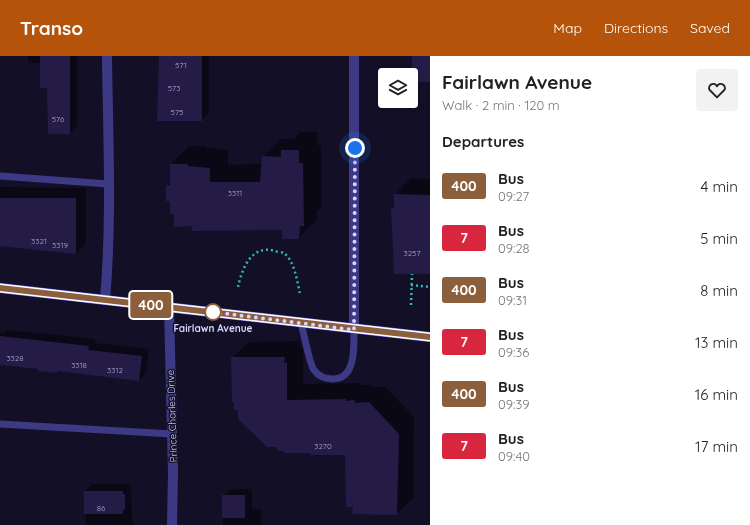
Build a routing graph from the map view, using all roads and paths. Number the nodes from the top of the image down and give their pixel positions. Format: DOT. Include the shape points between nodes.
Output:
graph roads {
  1 [pos="107,56"];
  2 [pos="354,56"];
  3 [pos="0,176"];
  4 [pos="108,184"];
  5 [pos="412,274"];
  6 [pos="412,286"];
  7 [pos="238,287"];
  8 [pos="430,287"];
  9 [pos="0,288"];
  10 [pos="300,294"];
  11 [pos="105,300"];
  12 [pos="411,305"];
  13 [pos="169,307"];
  14 [pos="301,323"];
  15 [pos="354,330"];
  16 [pos="430,337"];
  17 [pos="0,424"];
  18 [pos="172,434"];
  19 [pos="172,525"];
  1 -- 4 [label="street"];
  2 -- 15 [label="street"];
  3 -- 4 [label="lane"];
  4 -- 11 [label="street"];
  5 -- 6 [label="path"];
  6 -- 8 [label="path"];
  6 -- 12 [label="path"];
  7 -- 10 [label="path" via="241,272 251,255 268,249 284,253 295,269"];
  9 -- 11 [label="main road"];
  11 -- 13 [label="main road"];
  13 -- 14 [label="main road"];
  13 -- 18 [label="street, Prince Charles Drive"];
  14 -- 15 [label="main road"];
  14 -- 15 [label="lane" via="314,370 321,377 328,379 340,379 348,373 354,353"];
  15 -- 16 [label="main road"];
  17 -- 18 [label="lane"];
  18 -- 19 [label="street, Prince Charles Drive"];
}
